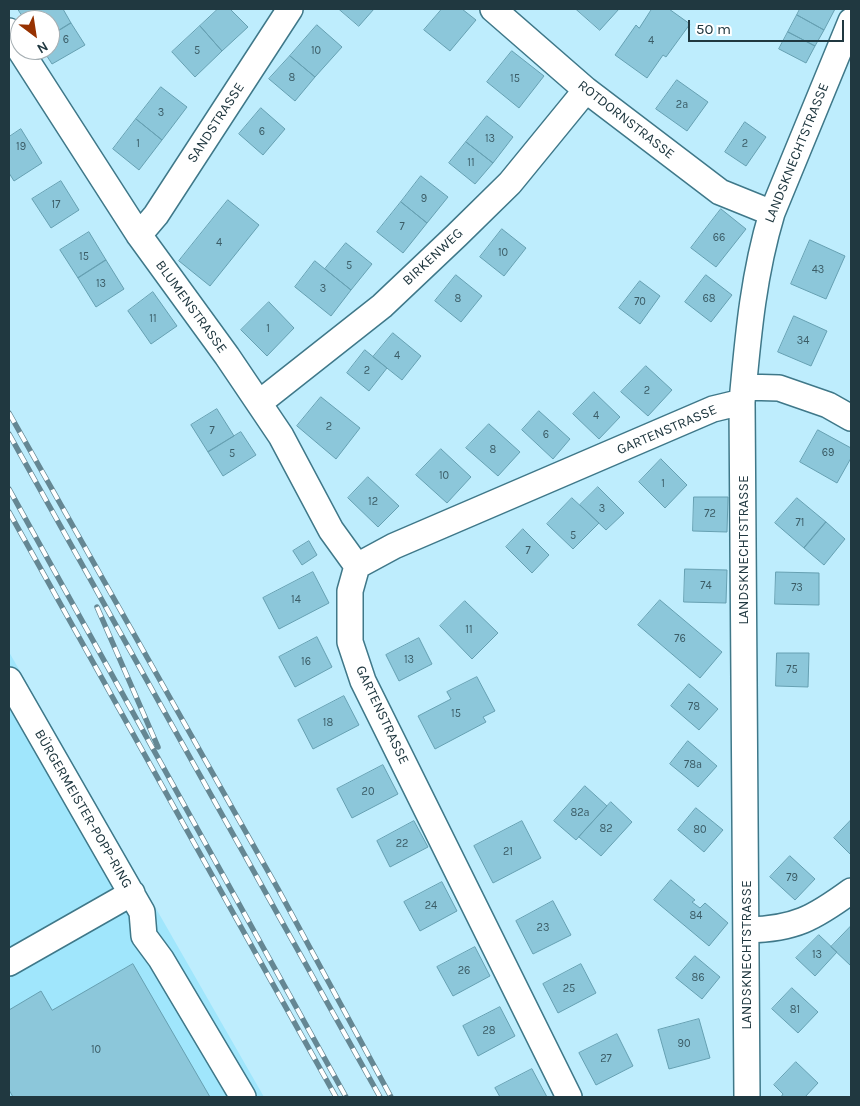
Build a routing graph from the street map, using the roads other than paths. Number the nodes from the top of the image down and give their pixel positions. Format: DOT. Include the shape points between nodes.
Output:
graph roads {
  1 [pos="290,9"];
  2 [pos="493,9"];
  3 [pos="851,21"];
  4 [pos="26,60"];
  5 [pos="586,90"];
  6 [pos="772,213"];
  7 [pos="139,235"];
  8 [pos="743,394"];
  9 [pos="259,403"];
  10 [pos="851,418"];
  11 [pos="357,566"];
  12 [pos="9,680"];
  13 [pos="851,891"];
  14 [pos="132,893"];
  15 [pos="748,930"];
  16 [pos="9,963"];
  17 [pos="243,1097"];
  18 [pos="569,1097"];
  19 [pos="747,1097"];
  1 -- 7 [label="street, SANDSTRASSE" via="156,215"];
  2 -- 5 [label="street, ROTDORNSTRASSE"];
  3 -- 6 [label="street, LANDSKNECHTSTRASSE"];
  4 -- 7 [label="street, BLUMENSTRASSE"];
  5 -- 6 [label="street, ROTDORNSTRASSE" via="720,192"];
  5 -- 9 [label="street, BIRKENWEG" via="510,182 457,235 382,306"];
  6 -- 8 [label="street, LANDSKNECHTSTRASSE" via="762,245 752,302"];
  7 -- 9 [label="street, BLUMENSTRASSE"];
  8 -- 10 [label="street, GARTENSTRASSE" via="779,388 828,405"];
  8 -- 11 [label="street, GARTENSTRASSE" via="416,536"];
  8 -- 15 [label="street, LANDSKNECHTSTRASSE"];
  9 -- 11 [label="street, BLUMENSTRASSE" via="295,460 331,530"];
  11 -- 18 [label="street, GARTENSTRASSE" via="350,592 350,642 363,681"];
  12 -- 14 [label="street, BÜRGERMEISTER-POPP-RING"];
  13 -- 15 [label="street" via="804,922"];
  14 -- 16 [label="street, BÜRGERMEISTER-POPP-RING"];
  14 -- 17 [label="street" via="142,912 144,936"];
  15 -- 19 [label="street, LANDSKNECHTSTRASSE"];
}
